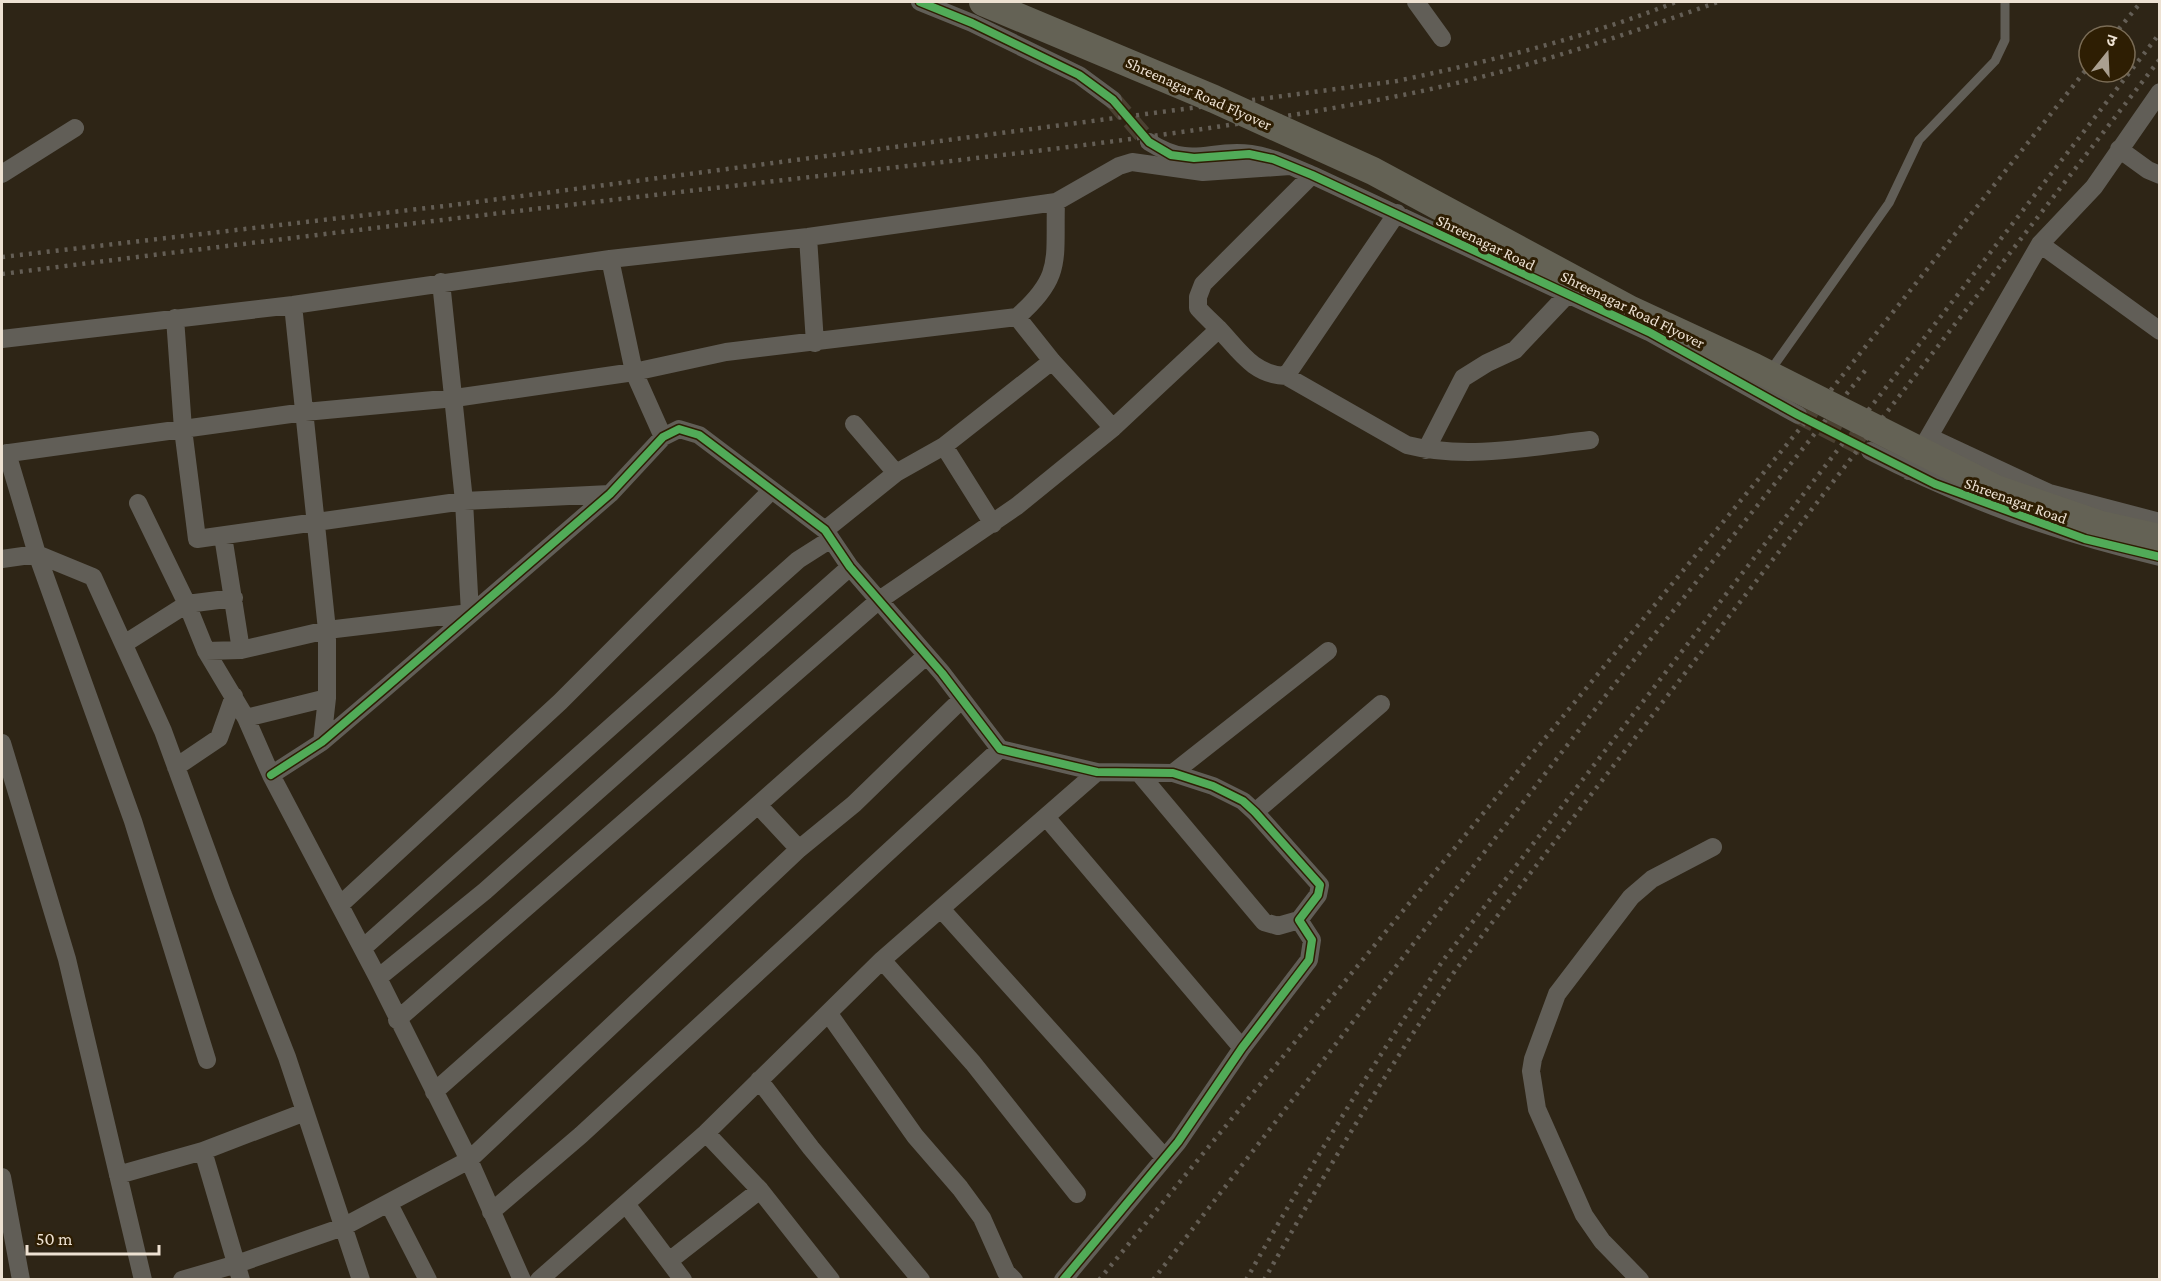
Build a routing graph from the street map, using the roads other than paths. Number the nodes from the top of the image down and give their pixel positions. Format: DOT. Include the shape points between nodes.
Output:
graph roads {
  1 [pos="920,2"];
  2 [pos="1003,2"];
  3 [pos="1416,2"];
  4 [pos="2005,2"];
  5 [pos="978,12"];
  6 [pos="1442,38"];
  7 [pos="2160,92"];
  8 [pos="1113,100"];
  9 [pos="75,128"];
  10 [pos="1149,142"];
  11 [pos="2120,149"];
  12 [pos="1290,166"];
  13 [pos="2,174"];
  14 [pos="1312,175"];
  15 [pos="2160,175"];
  16 [pos="1056,202"];
  17 [pos="1397,213"];
  18 [pos="808,237"];
  19 [pos="2040,244"];
  20 [pos="610,259"];
  21 [pos="441,282"];
  22 [pos="1566,296"];
  23 [pos="293,305"];
  24 [pos="1017,317"];
  25 [pos="175,318"];
  26 [pos="1219,329"];
  27 [pos="2160,331"];
  28 [pos="2,339"];
  29 [pos="815,344"];
  30 [pos="1052,361"];
  31 [pos="634,372"];
  32 [pos="1286,376"];
  33 [pos="1755,391"];
  34 [pos="455,398"];
  35 [pos="305,411"];
  36 [pos="1798,414"];
  37 [pos="854,423"];
  38 [pos="1113,428"];
  39 [pos="183,429"];
  40 [pos="663,437"];
  41 [pos="1929,437"];
  42 [pos="1590,440"];
  43 [pos="944,446"];
  44 [pos="1426,450"];
  45 [pos="1870,452"];
  46 [pos="4,453"];
  47 [pos="1909,471"];
  48 [pos="896,473"];
  49 [pos="771,491"];
  50 [pos="610,494"];
  51 [pos="464,501"];
  52 [pos="138,502"];
  53 [pos="2160,522"];
  54 [pos="316,524"];
  55 [pos="993,524"];
  56 [pos="828,534"];
  57 [pos="223,536"];
  58 [pos="2160,538"];
  59 [pos="37,554"];
  60 [pos="2160,556"];
  61 [pos="2,559"];
  62 [pos="850,567"];
  63 [pos="234,598"];
  64 [pos="878,601"];
  65 [pos="186,604"];
  66 [pos="470,613"];
  67 [pos="327,630"];
  68 [pos="124,644"];
  69 [pos="241,650"];
  70 [pos="206,651"];
  71 [pos="1328,651"];
  72 [pos="926,656"];
  73 [pos="234,696"];
  74 [pos="327,698"];
  75 [pos="961,700"];
  76 [pos="1381,704"];
  77 [pos="246,718"];
  78 [pos="322,742"];
  79 [pos="2,743"];
  80 [pos="1000,749"];
  81 [pos="176,766"];
  82 [pos="1097,772"];
  83 [pos="1139,772"];
  84 [pos="1173,773"];
  85 [pos="271,775"];
  86 [pos="758,806"];
  87 [pos="10,807"];
  88 [pos="1256,812"];
  89 [pos="1046,817"];
  90 [pos="1713,847"];
  91 [pos="799,849"];
  92 [pos="340,905"];
  93 [pos="942,910"];
  94 [pos="1299,920"];
  95 [pos="363,948"];
  96 [pos="882,960"];
  97 [pos="378,978"];
  98 [pos="829,1014"];
  99 [pos="397,1020"];
  100 [pos="1242,1048"];
  101 [pos="207,1060"];
  102 [pos="759,1080"];
  103 [pos="434,1092"];
  104 [pos="305,1113"];
  105 [pos="706,1133"];
  106 [pos="203,1151"];
  107 [pos="1164,1157"];
  108 [pos="469,1160"];
  109 [pos="118,1175"];
  110 [pos="2,1177"];
  111 [pos="760,1190"];
  112 [pos="1077,1194"];
  113 [pos="4,1198"];
  114 [pos="389,1204"];
  115 [pos="626,1204"];
  116 [pos="491,1212"];
  117 [pos="343,1227"];
  118 [pos="669,1261"];
  119 [pos="239,1272"];
  120 [pos="21,1280"];
  121 [pos="143,1280"];
  122 [pos="182,1280"];
  123 [pos="360,1280"];
  124 [pos="428,1280"];
  125 [pos="522,1280"];
  126 [pos="539,1280"];
  127 [pos="682,1280"];
  128 [pos="831,1280"];
  129 [pos="921,1280"];
  130 [pos="1014,1280"];
  131 [pos="1063,1280"];
  132 [pos="1640,1280"];
  1 -- 5 [label="street"];
  2 -- 5 [label="street"];
  3 -- 6 [label="street"];
  4 -- 33 [label="lane" via="2005,40 1995,61 1919,140 1889,203"];
  5 -- 8 [label="street"];
  5 -- 58 [label="highway, Shreenagar Road Flyover, bridge" via="1203,94 1373,171 1631,310 1996,489 2091,522"];
  7 -- 11 [label="street"];
  9 -- 13 [label="street"];
  10 -- 12 [label="street, Shreenagar Road" via="1171,156 1249,154"];
  11 -- 15 [label="street"];
  11 -- 19 [label="street" via="2094,187"];
  12 -- 14 [label="street, Shreenagar Road"];
  12 -- 16 [label="street" via="1203,172 1132,162"];
  14 -- 17 [label="street, Shreenagar Road"];
  14 -- 26 [label="street" via="1203,284 1198,308"];
  16 -- 18 [label="street"];
  16 -- 24 [label="street" via="1053,275 1039,298"];
  17 -- 22 [label="street, Shreenagar Road"];
  17 -- 32 [label="street"];
  18 -- 20 [label="street"];
  18 -- 29 [label="street"];
  19 -- 27 [label="street"];
  19 -- 41 [label="street"];
  20 -- 21 [label="street"];
  20 -- 31 [label="street"];
  21 -- 23 [label="street"];
  21 -- 34 [label="street"];
  22 -- 33 [label="street, Shreenagar Road" via="1649,332"];
  22 -- 44 [label="street" via="1515,350 1463,378"];
  23 -- 25 [label="street"];
  23 -- 35 [label="street"];
  24 -- 29 [label="street"];
  24 -- 30 [label="street"];
  25 -- 28 [label="street"];
  25 -- 39 [label="street"];
  26 -- 32 [label="street" via="1242,357 1262,371"];
  26 -- 38 [label="street"];
  29 -- 31 [label="street" via="726,352"];
  30 -- 38 [label="street"];
  30 -- 43 [label="street"];
  31 -- 34 [label="street"];
  31 -- 40 [label="street"];
  32 -- 44 [label="street" via="1407,445"];
  33 -- 36 [label="street, Shreenagar Road"];
  34 -- 35 [label="street"];
  34 -- 51 [label="street"];
  35 -- 39 [label="street"];
  35 -- 54 [label="street"];
  37 -- 48 [label="street"];
  38 -- 55 [label="street"];
  39 -- 46 [label="street"];
  39 -- 57 [label="street" via="196,539"];
  40 -- 49 [label="street" via="680,429 699,435"];
  40 -- 50 [label="street"];
  41 -- 47 [label="street"];
  41 -- 53 [label="street" via="2049,493"];
  42 -- 44 [label="street" via="1502,451"];
  43 -- 48 [label="street"];
  43 -- 55 [label="street"];
  45 -- 47 [label="street, Shreenagar Road"];
  46 -- 59 [label="street"];
  47 -- 60 [label="street, Shreenagar Road" via="1968,498 2085,539"];
  48 -- 56 [label="street"];
  49 -- 56 [label="street"];
  49 -- 92 [label="street" via="560,702"];
  50 -- 51 [label="street"];
  50 -- 66 [label="street"];
  51 -- 54 [label="street"];
  51 -- 66 [label="street"];
  52 -- 65 [label="street"];
  54 -- 57 [label="street"];
  54 -- 67 [label="street"];
  55 -- 64 [label="street"];
  56 -- 62 [label="street"];
  56 -- 95 [label="street"];
  57 -- 63 [label="street"];
  59 -- 61 [label="street"];
  59 -- 68 [label="street" via="93,577"];
  59 -- 101 [label="street" via="133,821"];
  62 -- 64 [label="street"];
  62 -- 97 [label="street" via="485,891"];
  63 -- 65 [label="street"];
  63 -- 69 [label="street"];
  64 -- 72 [label="street"];
  64 -- 99 [label="street"];
  65 -- 68 [label="street"];
  65 -- 70 [label="street"];
  66 -- 67 [label="street"];
  66 -- 78 [label="street"];
  67 -- 69 [label="street"];
  67 -- 74 [label="street"];
  68 -- 81 [label="street"];
  69 -- 70 [label="street"];
  70 -- 73 [label="street"];
  71 -- 84 [label="street"];
  72 -- 75 [label="street"];
  72 -- 86 [label="street"];
  73 -- 77 [label="street"];
  73 -- 81 [label="street" via="219,738"];
  74 -- 77 [label="street"];
  74 -- 78 [label="street"];
  75 -- 80 [label="street"];
  75 -- 91 [label="street" via="854,804"];
  76 -- 88 [label="street"];
  77 -- 85 [label="street"];
  78 -- 85 [label="street"];
  79 -- 87 [label="street"];
  80 -- 82 [label="street"];
  80 -- 116 [label="street" via="581,1135"];
  81 -- 104 [label="street"];
  82 -- 83 [label="street"];
  82 -- 89 [label="street"];
  83 -- 84 [label="street"];
  83 -- 94 [label="street" via="1263,922 1278,926"];
  84 -- 88 [label="street" via="1213,786"];
  85 -- 92 [label="street"];
  86 -- 91 [label="street"];
  86 -- 103 [label="street"];
  87 -- 109 [label="street" via="67,959"];
  88 -- 94 [label="street" via="1320,885 1318,895"];
  89 -- 93 [label="street"];
  89 -- 100 [label="street"];
  90 -- 132 [label="street" via="1652,879 1631,897 1557,994 1533,1059 1537,1109 1584,1215 1602,1241"];
  91 -- 108 [label="street"];
  92 -- 95 [label="street"];
  93 -- 96 [label="street"];
  93 -- 107 [label="street"];
  94 -- 100 [label="street" via="1312,940 1309,960"];
  95 -- 97 [label="street"];
  96 -- 98 [label="street"];
  96 -- 112 [label="street" via="973,1063"];
  97 -- 99 [label="street"];
  98 -- 102 [label="street"];
  98 -- 130 [label="street" via="915,1136 982,1218 1006,1272"];
  99 -- 103 [label="street"];
  100 -- 107 [label="street"];
  102 -- 105 [label="street"];
  102 -- 129 [label="street"];
  103 -- 108 [label="street"];
  104 -- 106 [label="street"];
  104 -- 117 [label="street"];
  105 -- 111 [label="street"];
  105 -- 115 [label="street"];
  106 -- 109 [label="street"];
  106 -- 119 [label="street"];
  107 -- 131 [label="street"];
  108 -- 114 [label="street"];
  108 -- 116 [label="street"];
  109 -- 121 [label="street"];
  110 -- 113 [label="street"];
  111 -- 118 [label="street"];
  111 -- 128 [label="street"];
  113 -- 120 [label="street"];
  114 -- 117 [label="street"];
  114 -- 124 [label="street"];
  115 -- 118 [label="street"];
  115 -- 126 [label="street"];
  116 -- 125 [label="street"];
  117 -- 119 [label="street"];
  117 -- 123 [label="street"];
  118 -- 127 [label="street"];
  119 -- 122 [label="street"];
}
